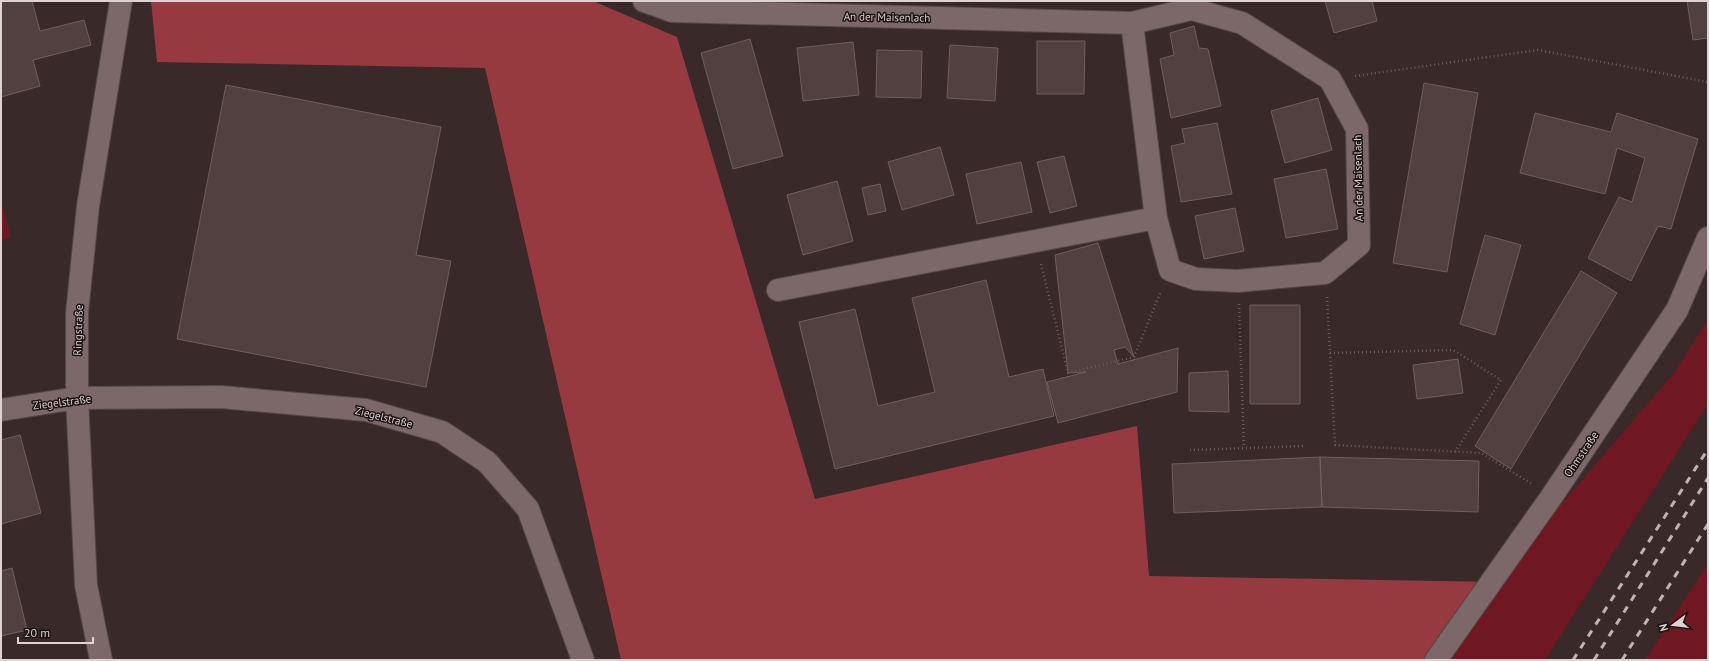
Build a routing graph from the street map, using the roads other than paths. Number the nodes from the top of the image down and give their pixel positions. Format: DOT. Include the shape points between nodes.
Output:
graph roads {
  1 [pos="121,1"];
  2 [pos="644,1"];
  3 [pos="1132,23"];
  4 [pos="1156,218"];
  5 [pos="1708,238"];
  6 [pos="778,290"];
  7 [pos="76,398"];
  8 [pos="1,410"];
  9 [pos="101,660"];
  10 [pos="583,660"];
  11 [pos="1436,660"];
  1 -- 7 [label="street, Ringstraße" via="88,206 77,313"];
  2 -- 3 [label="street, An der Maisenlach" via="672,11"];
  3 -- 4 [label="street"];
  3 -- 4 [label="street, An der Maisenlach" via="1191,9 1242,23 1330,79 1357,129 1359,245 1325,273 1238,281 1196,280 1170,270"];
  4 -- 6 [label="street"];
  5 -- 11 [label="street, Ohmstraße" via="1677,310 1552,496"];
  7 -- 8 [label="street, Ziegelstraße"];
  7 -- 9 [label="street, Ringstraße" via="86,585"];
  7 -- 10 [label="street, Ziegelstraße" via="221,397 366,410 442,432 487,462 528,509"];
}
